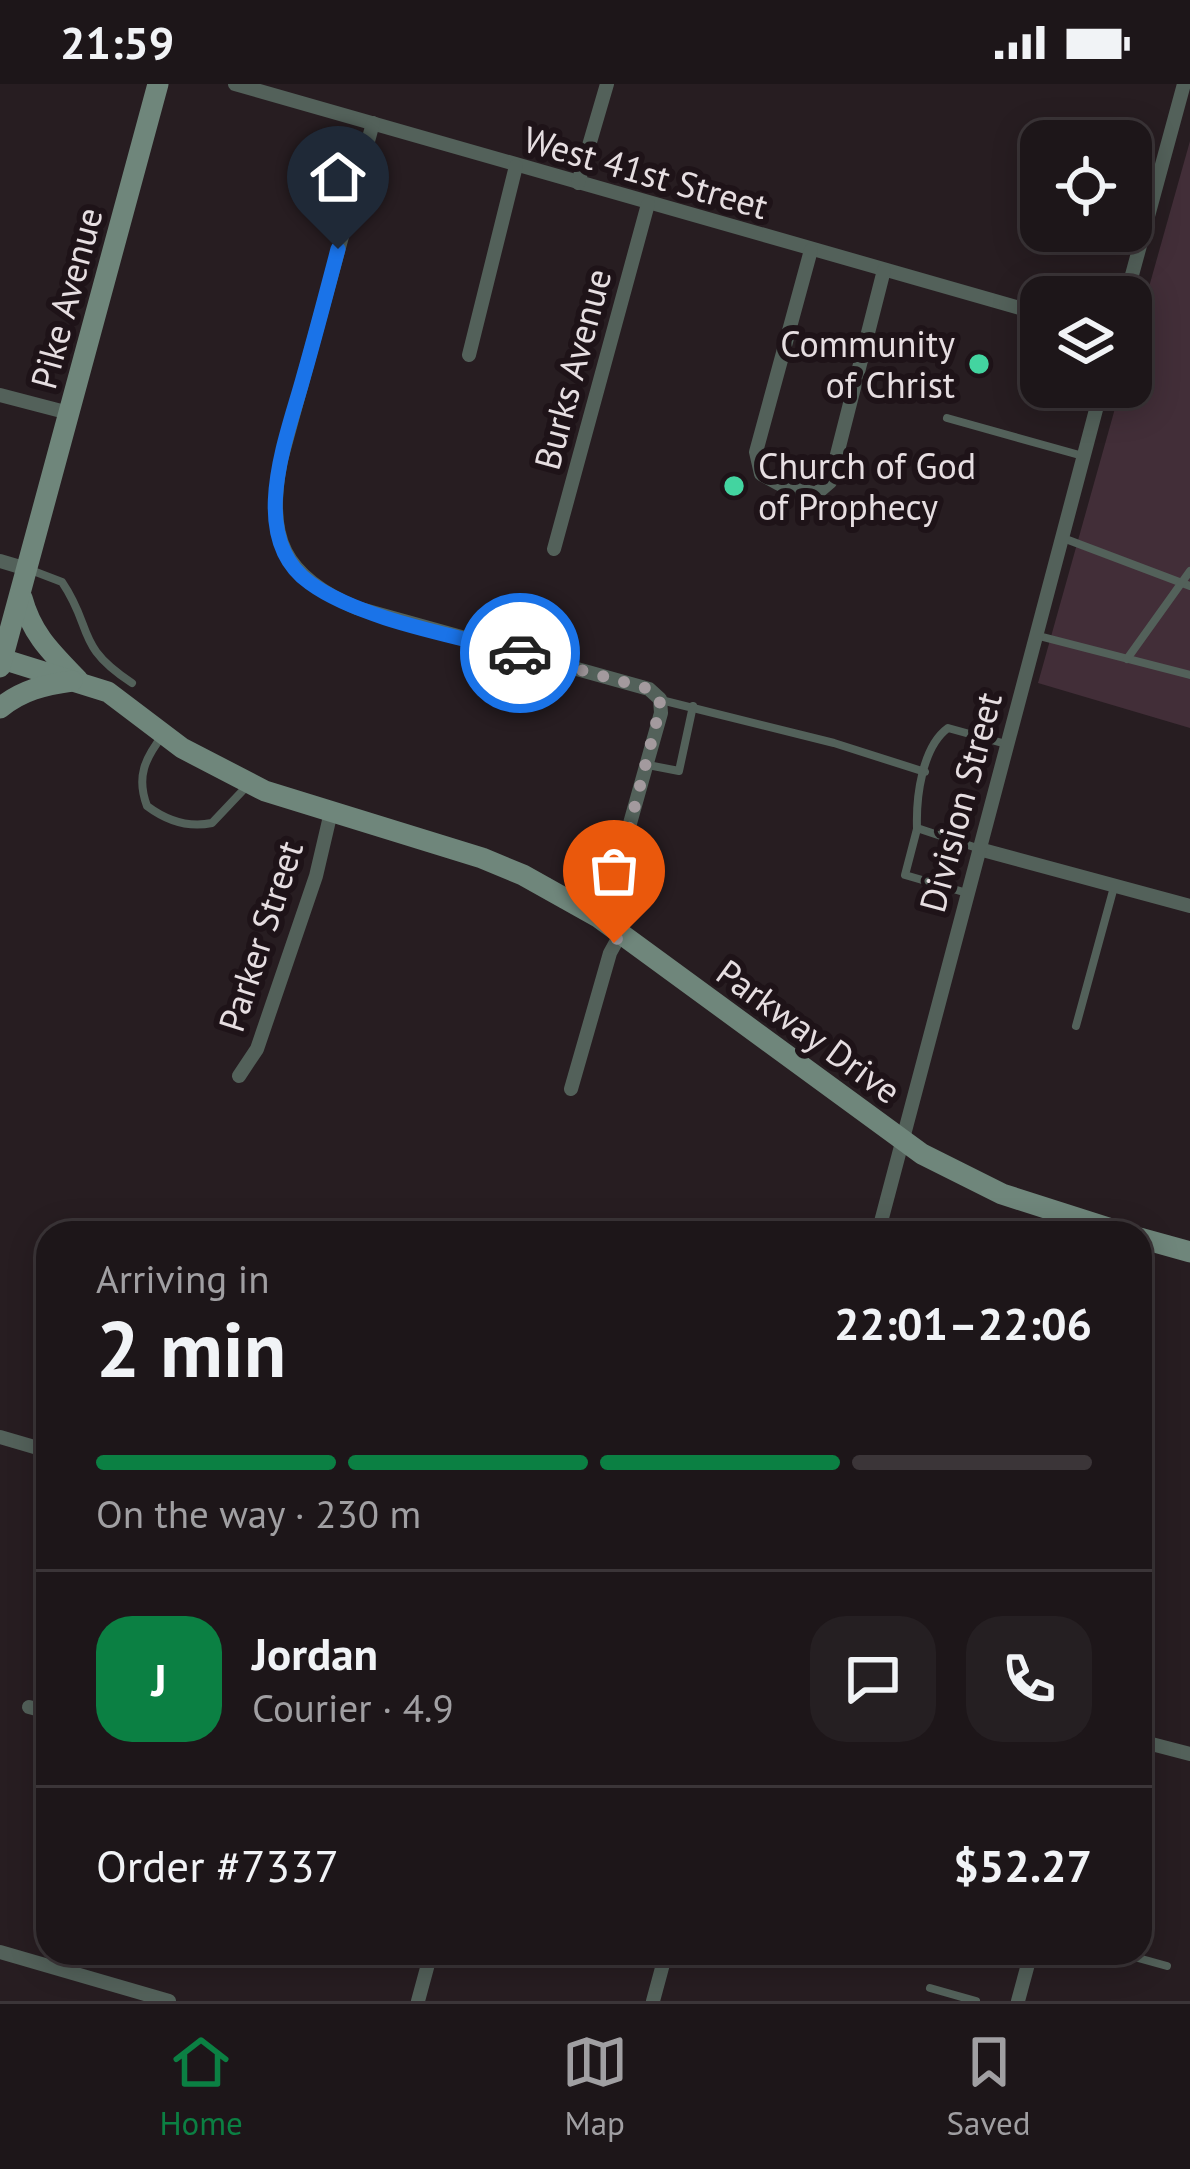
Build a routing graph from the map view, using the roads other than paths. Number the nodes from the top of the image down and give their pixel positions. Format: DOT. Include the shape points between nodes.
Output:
graph roads {
  1 [pos="158,84"];
  2 [pos="235,84"];
  3 [pos="607,84"];
  4 [pos="1163,84"];
  5 [pos="1183,87"];
  6 [pos="373,123"];
  7 [pos="515,166"];
  8 [pos="578,184"];
  9 [pos="648,204"];
  10 [pos="812,250"];
  11 [pos="884,270"];
  12 [pos="1132,276"];
  13 [pos="1020,308"];
  14 [pos="469,355"];
  15 [pos="0,395"];
  16 [pos="1097,408"];
  17 [pos="69,413"];
  18 [pos="947,418"];
  19 [pos="1084,457"];
  20 [pos="1062,538"];
  21 [pos="554,549"];
  22 [pos="0,561"];
  23 [pos="27,569"];
  24 [pos="1190,571"];
  25 [pos="1186,585"];
  26 [pos="21,594"];
  27 [pos="1034,635"];
  28 [pos="1127,659"];
  29 [pos="1,663"];
  30 [pos="1190,674"];
  31 [pos="78,680"];
  32 [pos="132,683"];
  33 [pos="659,699"];
  34 [pos="693,706"];
  35 [pos="0,708"];
  36 [pos="163,734"];
  37 [pos="1006,744"];
  38 [pos="647,765"];
  39 [pos="925,772"];
  40 [pos="249,783"];
  41 [pos="331,812"];
  42 [pos="917,829"];
  43 [pos="979,849"];
  44 [pos="1115,886"];
  45 [pos="967,893"];
  46 [pos="1190,906"];
  47 [pos="598,916"];
  48 [pos="621,933"];
  49 [pos="1076,1026"];
  50 [pos="239,1076"];
  51 [pos="571,1090"];
  52 [pos="902,1140"];
  53 [pos="881,1221"];
  54 [pos="1054,1221"];
  55 [pos="1152,1241"];
  56 [pos="1190,1252"];
  57 [pos="0,1437"];
  58 [pos="36,1447"];
  59 [pos="29,1706"];
  60 [pos="36,1708"];
  61 [pos="1152,1744"];
  62 [pos="1190,1754"];
  63 [pos="0,1952"];
  64 [pos="1152,1962"];
  65 [pos="36,1964"];
  66 [pos="38,1965"];
  67 [pos="428,1965"];
  68 [pos="663,1965"];
  69 [pos="1025,1965"];
  70 [pos="1167,1966"];
  71 [pos="930,1988"];
  72 [pos="122,1994"];
  73 [pos="169,2001"];
  74 [pos="418,2001"];
  75 [pos="653,2001"];
  76 [pos="976,2001"];
  77 [pos="1018,2001"];
  1 -- 17 [label="street, Pike Avenue"];
  2 -- 6 [label="street, West 41st Street"];
  3 -- 8 [label="street"];
  4 -- 5 [label="street"];
  5 -- 12 [label="street"];
  6 -- 7 [label="street, West 41st Street"];
  6 -- 33 [label="street" via="278,477 277,524 290,562 312,585 357,608 649,689"];
  7 -- 8 [label="street, West 41st Street"];
  7 -- 14 [label="street"];
  8 -- 9 [label="street, West 41st Street"];
  9 -- 10 [label="street, West 41st Street"];
  9 -- 21 [label="street, Burks Avenue"];
  10 -- 11 [label="street, West 41st Street"];
  10 -- 11 [label="street" via="756,452 761,474 779,484 816,494 830,482"];
  11 -- 13 [label="street, West 41st Street"];
  15 -- 17 [label="street"];
  16 -- 19 [label="street, Division Street"];
  17 -- 23 [label="street, Pike Avenue"];
  18 -- 19 [label="lane"];
  19 -- 20 [label="street, Division Street"];
  20 -- 25 [label="lane"];
  20 -- 27 [label="street, Division Street"];
  22 -- 23 [label="street"];
  23 -- 26 [label="street, Pike Avenue"];
  23 -- 32 [label="lane" via="62,583 92,649"];
  24 -- 25 [label="lane"];
  25 -- 28 [label="lane"];
  26 -- 29 [label="street, Pike Avenue"];
  26 -- 31 [label="street, Parkway Drive" via="40,642"];
  27 -- 28 [label="lane"];
  27 -- 37 [label="street, Division Street"];
  28 -- 30 [label="lane"];
  29 -- 31 [label="street, Parkway Drive"];
  31 -- 35 [label="street" via="39,686"];
  31 -- 36 [label="street, Parkway Drive"];
  33 -- 34 [label="lane"];
  33 -- 38 [label="street"];
  34 -- 38 [label="lane" via="679,771"];
  34 -- 39 [label="lane"];
  36 -- 40 [label="street, Parkway Drive"];
  36 -- 40 [label="lane" via="141,775 148,806 160,815 212,823"];
  37 -- 39 [label="lane" via="948,728 934,739"];
  37 -- 43 [label="street, Division Street"];
  38 -- 47 [label="street"];
  39 -- 42 [label="lane"];
  40 -- 41 [label="street, Parkway Drive"];
  41 -- 47 [label="street, Parkway Drive" via="482,858"];
  41 -- 50 [label="street, Parker Street" via="257,1049"];
  42 -- 43 [label="lane"];
  42 -- 45 [label="lane" via="905,875"];
  43 -- 44 [label="street"];
  43 -- 45 [label="street, Division Street"];
  44 -- 46 [label="street"];
  44 -- 49 [label="lane"];
  45 -- 52 [label="street, Division Street"];
  47 -- 48 [label="street, Parkway Drive"];
  48 -- 51 [label="street"];
  48 -- 52 [label="street, Parkway Drive"];
  52 -- 53 [label="street, Division Street"];
  52 -- 54 [label="street, Parkway Drive"];
  55 -- 56 [label="street"];
  57 -- 58 [label="street"];
  59 -- 60 [label="street"];
  61 -- 62 [label="street"];
  63 -- 65 [label="street"];
  64 -- 70 [label="lane"];
  66 -- 72 [label="street"];
  67 -- 74 [label="street"];
  68 -- 75 [label="street"];
  69 -- 77 [label="street"];
  71 -- 76 [label="lane"];
  72 -- 73 [label="street"];
}
